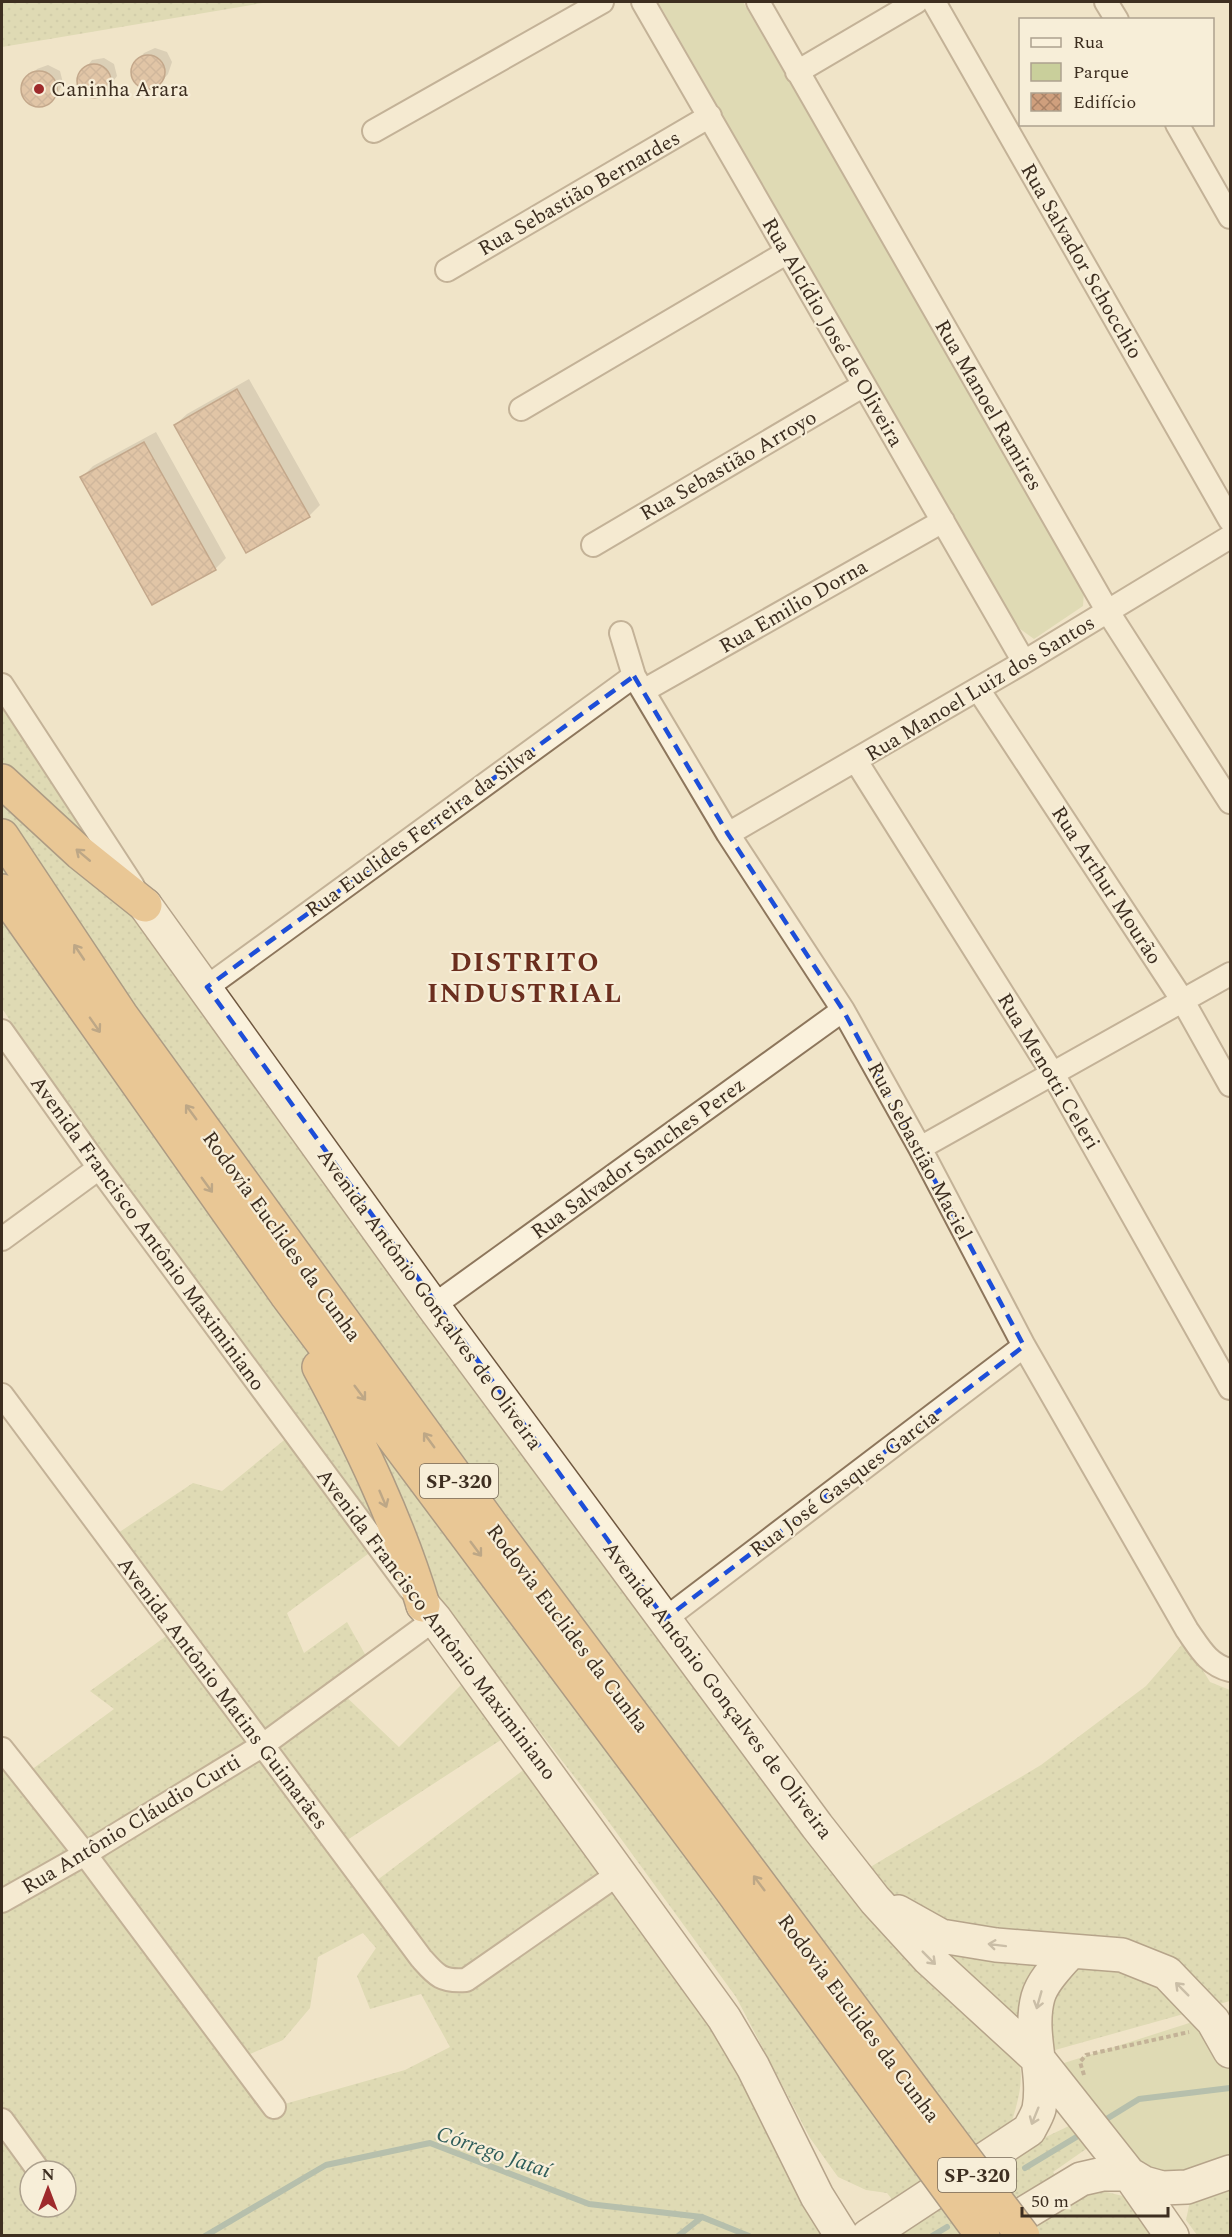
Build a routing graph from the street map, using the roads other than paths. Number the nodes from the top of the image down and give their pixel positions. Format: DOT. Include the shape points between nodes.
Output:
graph roads {
  1 [pos="602,2"];
  2 [pos="643,2"];
  3 [pos="758,2"];
  4 [pos="916,2"];
  5 [pos="934,2"];
  6 [pos="1107,2"];
  7 [pos="1116,18"];
  8 [pos="797,72"];
  9 [pos="710,116"];
  10 [pos="1178,126"];
  11 [pos="374,131"];
  12 [pos="1230,217"];
  13 [pos="786,253"];
  14 [pos="447,270"];
  15 [pos="864,385"];
  16 [pos="521,409"];
  17 [pos="1230,520"];
  18 [pos="943,521"];
  19 [pos="1230,537"];
  20 [pos="593,545"];
  21 [pos="1108,612"];
  22 [pos="621,633"];
  23 [pos="1024,662"];
  24 [pos="639,683"];
  25 [pos="2,685"];
  26 [pos="978,689"];
  27 [pos="856,761"];
  28 [pos="2,781"];
  29 [pos="1230,802"];
  30 [pos="728,834"];
  31 [pos="2,836"];
  32 [pos="2,891"];
  33 [pos="145,905"];
  34 [pos="1230,974"];
  35 [pos="207,987"];
  36 [pos="1183,1001"];
  37 [pos="843,1010"];
  38 [pos="2,1031"];
  39 [pos="1053,1074"];
  40 [pos="1230,1085"];
  41 [pos="920,1148"];
  42 [pos="99,1168"];
  43 [pos="2,1239"];
  44 [pos="286,1294"];
  45 [pos="433,1305"];
  46 [pos="1024,1346"];
  47 [pos="1230,1388"];
  48 [pos="2,1395"];
  49 [pos="429,1612"];
  50 [pos="665,1619"];
  51 [pos="1226,1668"];
  52 [pos="262,1745"];
  53 [pos="2,1749"];
  54 [pos="86,1854"];
  55 [pos="621,1872"];
  56 [pos="875,1900"];
  57 [pos="2,1901"];
  58 [pos="1070,1952"];
  59 [pos="1211,2017"];
  60 [pos="1230,2051"];
  61 [pos="1038,2059"];
  62 [pos="274,2108"];
  63 [pos="2,2120"];
  64 [pos="920,2125"];
  65 [pos="30,2159"];
  66 [pos="1230,2172"];
  67 [pos="1130,2174"];
  68 [pos="843,2235"];
  69 [pos="868,2235"];
  70 [pos="985,2235"];
  71 [pos="1023,2235"];
  72 [pos="1172,2235"];
  1 -- 11 [label="street"];
  2 -- 9 [label="street, Rua Alcídio José de Oliveira"];
  3 -- 8 [label="street, Rua Manoel Ramires"];
  4 -- 8 [label="street"];
  5 -- 17 [label="street, Rua Salvador Schocchio"];
  6 -- 7 [label="street"];
  8 -- 21 [label="street, Rua Manoel Ramires"];
  9 -- 13 [label="street, Rua Alcídio José de Oliveira"];
  9 -- 14 [label="street, Rua Sebastião Bernardes"];
  10 -- 12 [label="street"];
  13 -- 15 [label="street, Rua Alcídio José de Oliveira"];
  13 -- 16 [label="street"];
  15 -- 18 [label="street, Rua Alcídio José de Oliveira"];
  15 -- 20 [label="street, Rua Sebastião Arroyo"];
  18 -- 23 [label="street, Rua Alcídio José de Oliveira"];
  18 -- 24 [label="street, Rua Emilio Dorna"];
  19 -- 21 [label="street, Rua Manoel Luiz dos Santos"];
  21 -- 23 [label="street, Rua Manoel Luiz dos Santos"];
  21 -- 29 [label="street, Rua Manoel Ramires"];
  22 -- 24 [label="street, Rua Sebastião Maciel"];
  23 -- 26 [label="street, Rua Manoel Luiz dos Santos"];
  24 -- 30 [label="street, Rua Sebastião Maciel"];
  24 -- 35 [label="street, Rua Euclides Ferreira da Silva"];
  25 -- 33 [label="street, Avenida Antônio Gonçalves de Oliveira"];
  26 -- 27 [label="street, Rua Manoel Luiz dos Santos"];
  26 -- 36 [label="street, Rua Arthur Mourão"];
  27 -- 30 [label="street, Rua Manoel Luiz dos Santos"];
  27 -- 39 [label="street, Rua Menotti Celeri"];
  33 -- 28 [label="highway, one-way" via="80,853"];
  30 -- 37 [label="street, Rua Sebastião Maciel"];
  64 -- 31 [label="highway, Rodovia Euclides da Cunha / SP-320, one-way" via="122,1015"];
  32 -- 44 [label="highway, Rodovia Euclides da Cunha / SP-320, one-way"];
  33 -- 35 [label="main road, Avenida Antônio Gonçalves de Oliveira"];
  34 -- 36 [label="street"];
  35 -- 45 [label="main road, Avenida Antônio Gonçalves de Oliveira"];
  36 -- 39 [label="street"];
  36 -- 40 [label="street, Rua Arthur Mourão"];
  37 -- 41 [label="street, Rua Sebastião Maciel"];
  37 -- 45 [label="street, Rua Salvador Sanches Perez"];
  38 -- 42 [label="street, Avenida Francisco Antônio Maximiniano"];
  39 -- 41 [label="street"];
  39 -- 47 [label="street, Rua Menotti Celeri"];
  41 -- 46 [label="street, Rua Sebastião Maciel"];
  42 -- 43 [label="street"];
  42 -- 49 [label="street, Avenida Francisco Antônio Maximiniano"];
  44 -- 49 [label="highway, one-way" via="354,1431"];
  44 -- 64 [label="highway, Rodovia Euclides da Cunha / SP-320, one-way" via="732,1892"];
  45 -- 50 [label="main road, Avenida Antônio Gonçalves de Oliveira"];
  46 -- 50 [label="street, Rua José Gasques Garcia"];
  46 -- 51 [label="street, Rua Sebastião Maciel" via="1187,1630 1207,1659"];
  48 -- 52 [label="street, Avenida Antônio Matins Guimarães"];
  49 -- 52 [label="street, Rua Antônio Cláudio Curti"];
  49 -- 55 [label="main road, Avenida Francisco Antônio Maximiniano"];
  50 -- 56 [label="main road, Avenida Antônio Gonçalves de Oliveira"];
  52 -- 54 [label="street, Rua Antônio Cláudio Curti"];
  52 -- 55 [label="street, Avenida Antônio Matins Guimarães" via="438,1977 466,1980"];
  53 -- 54 [label="street"];
  54 -- 57 [label="street, Rua Antônio Cláudio Curti"];
  54 -- 62 [label="street"];
  55 -- 68 [label="main road, Avenida Francisco Antônio Maximiniano" via="724,2018 753,2067 817,2196"];
  58 -- 56 [label="main road, Avenida Antônio Gonçalves de Oliveira, one-way" via="941,1936"];
  56 -- 61 [label="main road, Avenida Antônio Gonçalves de Oliveira, one-way" via="929,1959"];
  59 -- 58 [label="main road, Avenida Antônio Gonçalves de Oliveira, one-way" via="1167,1973 1122,1955"];
  58 -- 61 [label="main road, one-way" via="1039,1996 1035,2017"];
  59 -- 60 [label="main road, Avenida Antônio Gonçalves de Oliveira"];
  61 -- 67 [label="main road, Avenida Antônio Gonçalves de Oliveira"];
  61 -- 69 [label="main road, one-way" via="1039,2111 1029,2130"];
  63 -- 65 [label="street"];
  64 -- 70 [label="highway, Rodovia Euclides da Cunha / SP-320, bridge"];
  64 -- 71 [label="highway, Rodovia Euclides da Cunha / SP-320, bridge"];
  66 -- 67 [label="main road" via="1187,2187 1162,2188"];
  67 -- 70 [label="main road" via="1081,2179"];
  67 -- 72 [label="main road, Avenida Antônio Gonçalves de Oliveira"];
}
